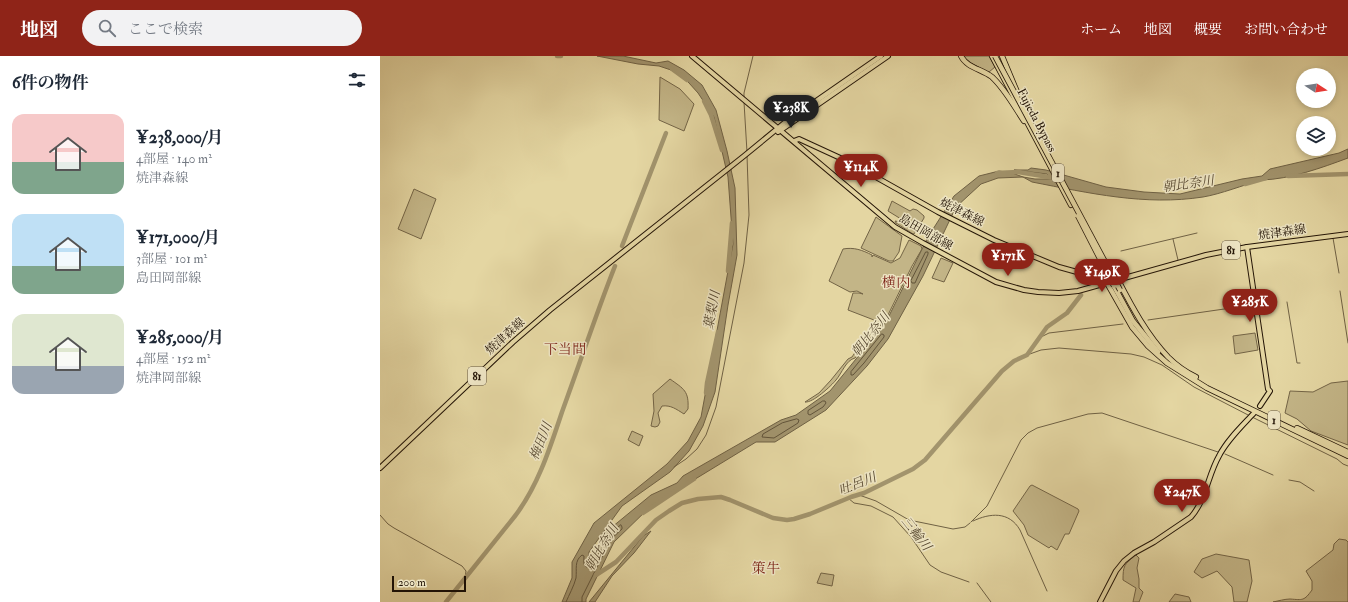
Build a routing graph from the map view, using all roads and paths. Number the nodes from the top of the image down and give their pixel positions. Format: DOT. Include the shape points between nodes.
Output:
graph roads {
  1 [pos="692,56"];
  2 [pos="881,56"];
  3 [pos="888,56"];
  4 [pos="961,56"];
  5 [pos="992,56"];
  6 [pos="995,56"];
  7 [pos="1002,56"];
  8 [pos="1030,123"];
  9 [pos="778,129"];
  10 [pos="794,141"];
  11 [pos="1040,146"];
  12 [pos="1348,234"];
  13 [pos="1247,247"];
  14 [pos="1118,280"];
  15 [pos="1107,283"];
  16 [pos="1169,358"];
  17 [pos="1185,373"];
  18 [pos="1201,382"];
  19 [pos="1260,406"];
  20 [pos="1254,413"];
  21 [pos="1348,452"];
  22 [pos="1348,456"];
  23 [pos="380,468"];
  24 [pos="1100,602"];
  1 -- 9 [label="main road, 島田岡部線"];
  2 -- 9 [label="main road, 焼津森線 / 81"];
  3 -- 9 [label="main road, 焼津森線 / 81"];
  4 -- 11 [label="highway" via="966,62 988,74 1000,86"];
  5 -- 11 [label="highway, Fujieda Bypass / 1, bridge"];
  6 -- 8 [label="highway, Fujieda Bypass / 1, bridge"];
  7 -- 8 [label="highway, 1, bridge"];
  8 -- 16 [label="highway, Fujieda Bypass / 1, bridge" via="1139,324"];
  9 -- 10 [label="main road, 島田岡部線"];
  9 -- 23 [label="main road, 焼津森線 / 81" via="543,316"];
  10 -- 14 [label="main road, 焼津森線" via="799,139 859,167 938,212 994,240 1059,267 1091,277 1096,276 1108,263"];
  10 -- 15 [label="main road, 島田岡部線" via="886,220 906,234 993,281 1024,290 1059,293"];
  11 -- 17 [label="highway, Fujieda Bypass / 1, bridge" via="1129,314 1163,357"];
  12 -- 13 [label="main road, 焼津森線 / 81"];
  13 -- 14 [label="main road, 焼津森線 / 81" via="1206,255"];
  13 -- 19 [label="main road" via="1270,391"];
  14 -- 15 [label="main road, 島田岡部線"];
  14 -- 16 [label="highway, 1" via="1140,320"];
  15 -- 17 [label="highway, 1" via="1132,327 1148,346 1167,363"];
  16 -- 17 [label="highway, 1"];
  17 -- 18 [label="highway, 1"];
  18 -- 21 [label="highway, 1"];
  18 -- 22 [label="highway, 1"];
  20 -- 24 [label="main road" via="1219,455 1196,511 1191,517 1124,561"];
}
